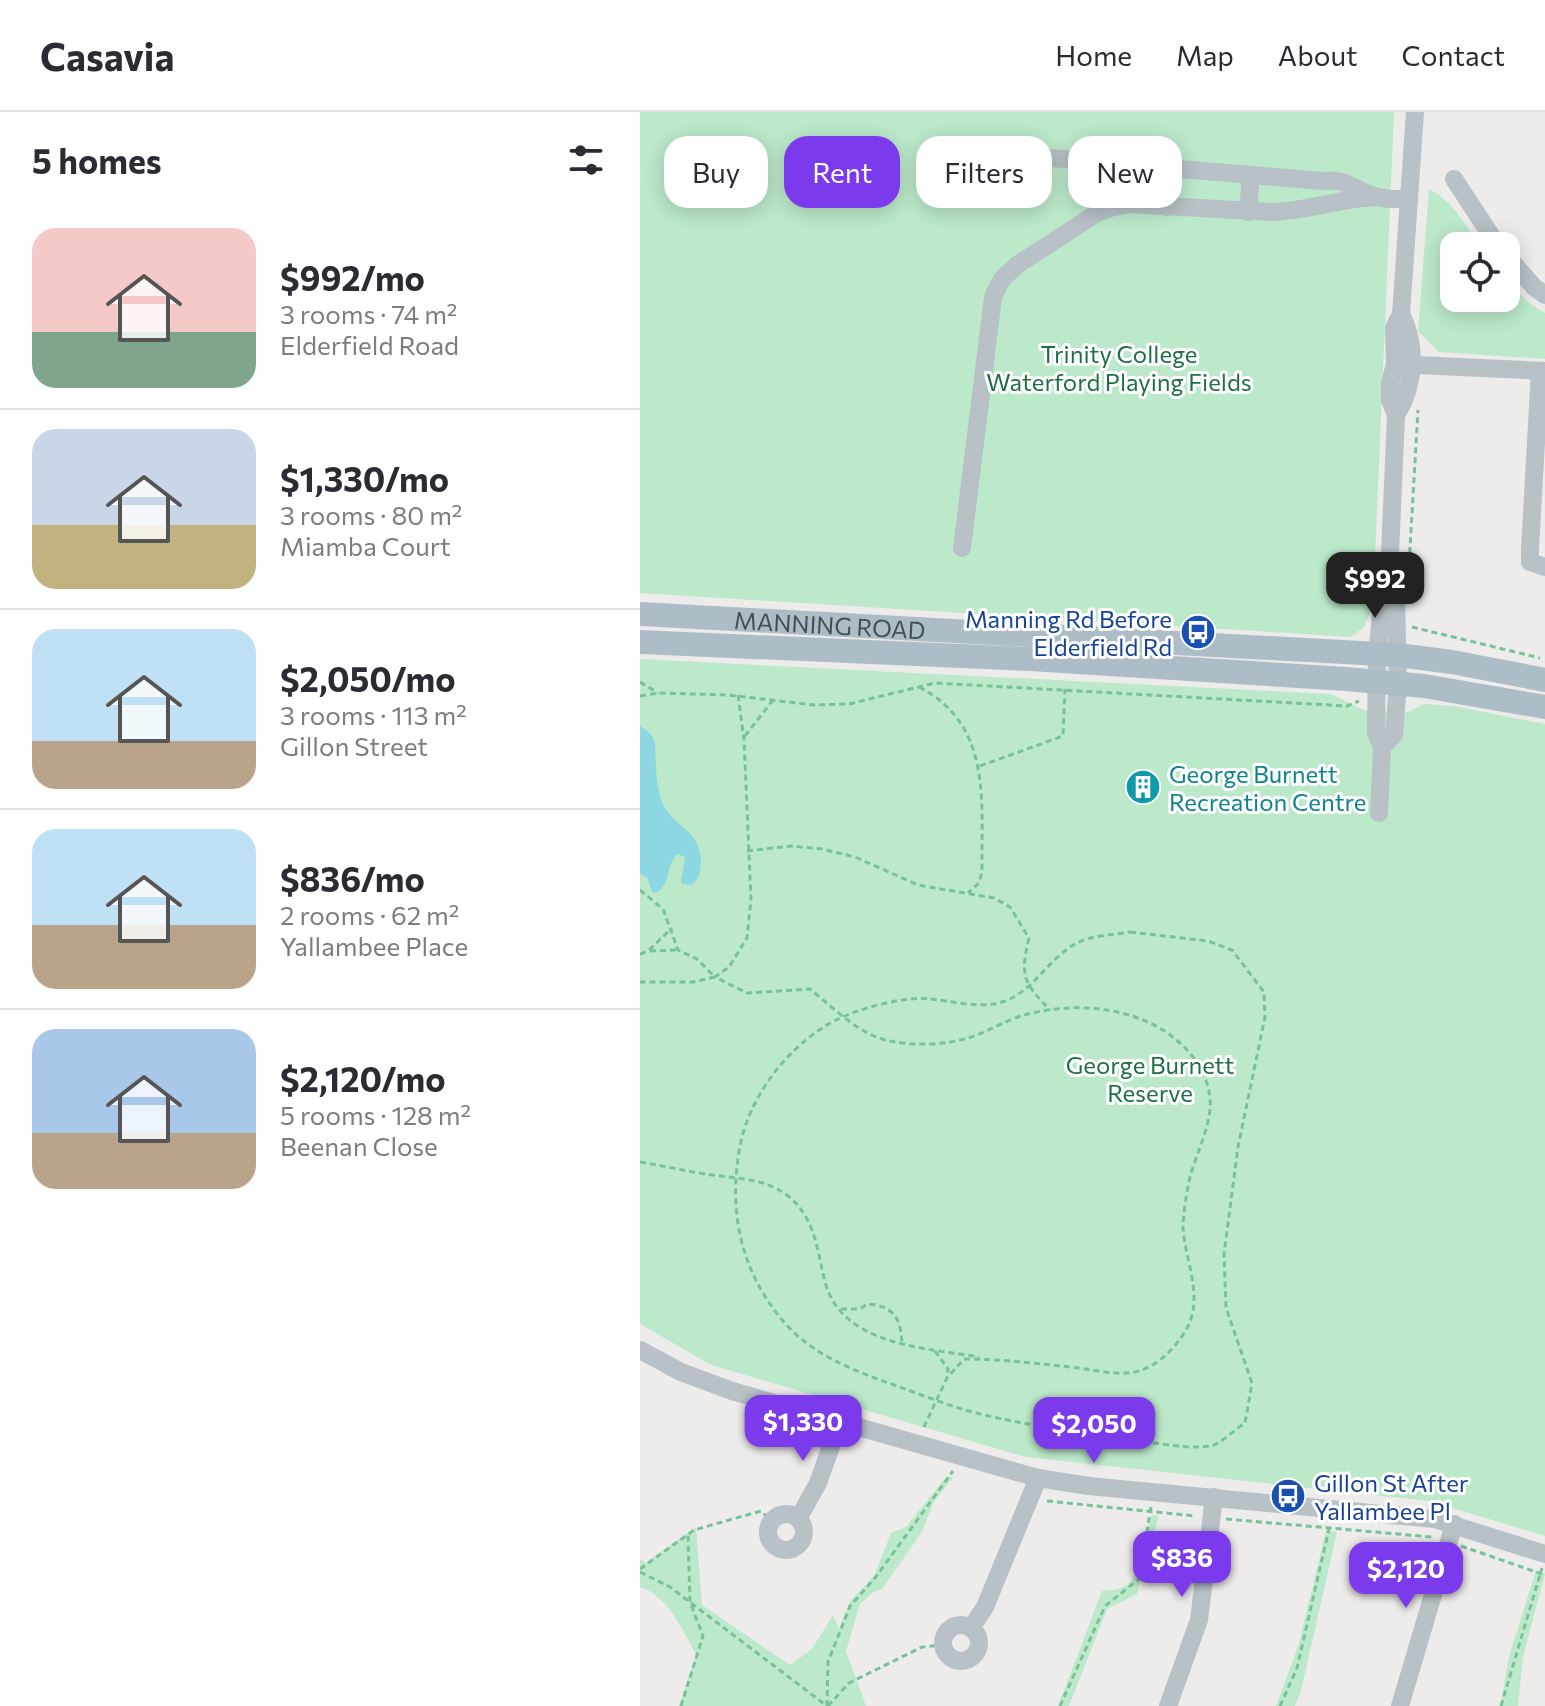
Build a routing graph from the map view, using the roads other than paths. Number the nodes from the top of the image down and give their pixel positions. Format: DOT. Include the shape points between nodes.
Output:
graph roads {
  1 [pos="1415,112"];
  2 [pos="1182,169"];
  3 [pos="1251,175"];
  4 [pos="1454,179"];
  5 [pos="1377,197"];
  6 [pos="1409,199"];
  7 [pos="1115,208"];
  8 [pos="1182,208"];
  9 [pos="1248,212"];
  10 [pos="1489,232"];
  11 [pos="1520,271"];
  12 [pos="1545,295"];
  13 [pos="1404,364"];
  14 [pos="1543,371"];
  15 [pos="962,548"];
  16 [pos="1545,567"];
  17 [pos="640,614"];
  18 [pos="640,642"];
  19 [pos="1387,655"];
  20 [pos="1545,680"];
  21 [pos="1380,688"];
  22 [pos="1545,707"];
  23 [pos="1379,813"];
  24 [pos="640,1350"];
  25 [pos="840,1421"];
  26 [pos="1038,1478"];
  27 [pos="1214,1497"];
  28 [pos="798,1519"];
  29 [pos="1454,1524"];
  30 [pos="1544,1565"];
  31 [pos="971,1628"];
  32 [pos="1168,1706"];
  33 [pos="1400,1706"];
  1 -- 6 [label="street"];
  2 -- 3 [label="street"];
  3 -- 5 [label="street" via="1342,180"];
  3 -- 9 [label="street"];
  4 -- 10 [label="street"];
  5 -- 6 [label="street"];
  5 -- 9 [label="street" via="1295,212"];
  6 -- 13 [label="street" via="1401,314 1394,328"];
  7 -- 15 [label="street" via="1097,213 1017,265 993,297"];
  8 -- 9 [label="street"];
  11 -- 12 [label="street"];
  13 -- 14 [label="street"];
  13 -- 19 [label="street" via="1390,400 1396,415 1389,577 1396,597"];
  14 -- 16 [label="street" via="1530,562"];
  17 -- 19 [label="main road, MANNING ROAD"];
  18 -- 21 [label="main road, MANNING ROAD" via="1030,659"];
  19 -- 20 [label="main road, MANNING ROAD"];
  19 -- 21 [label="street"];
  21 -- 22 [label="main road, MANNING ROAD" via="1499,697"];
  21 -- 23 [label="street"];
  24 -- 25 [label="street" via="712,1384"];
  25 -- 26 [label="street"];
  25 -- 28 [label="street" via="818,1483"];
  26 -- 27 [label="street"];
  26 -- 31 [label="street" via="985,1607"];
  27 -- 29 [label="street"];
  27 -- 32 [label="street" via="1199,1620"];
  28 -- 28 [label="street" via="803,1530 795,1547 779,1548 770,1540 772,1521 782,1514"];
  29 -- 30 [label="street"];
  29 -- 33 [label="street"];
  31 -- 31 [label="street" via="979,1645 970,1658 952,1658 943,1645 950,1628"];
}
